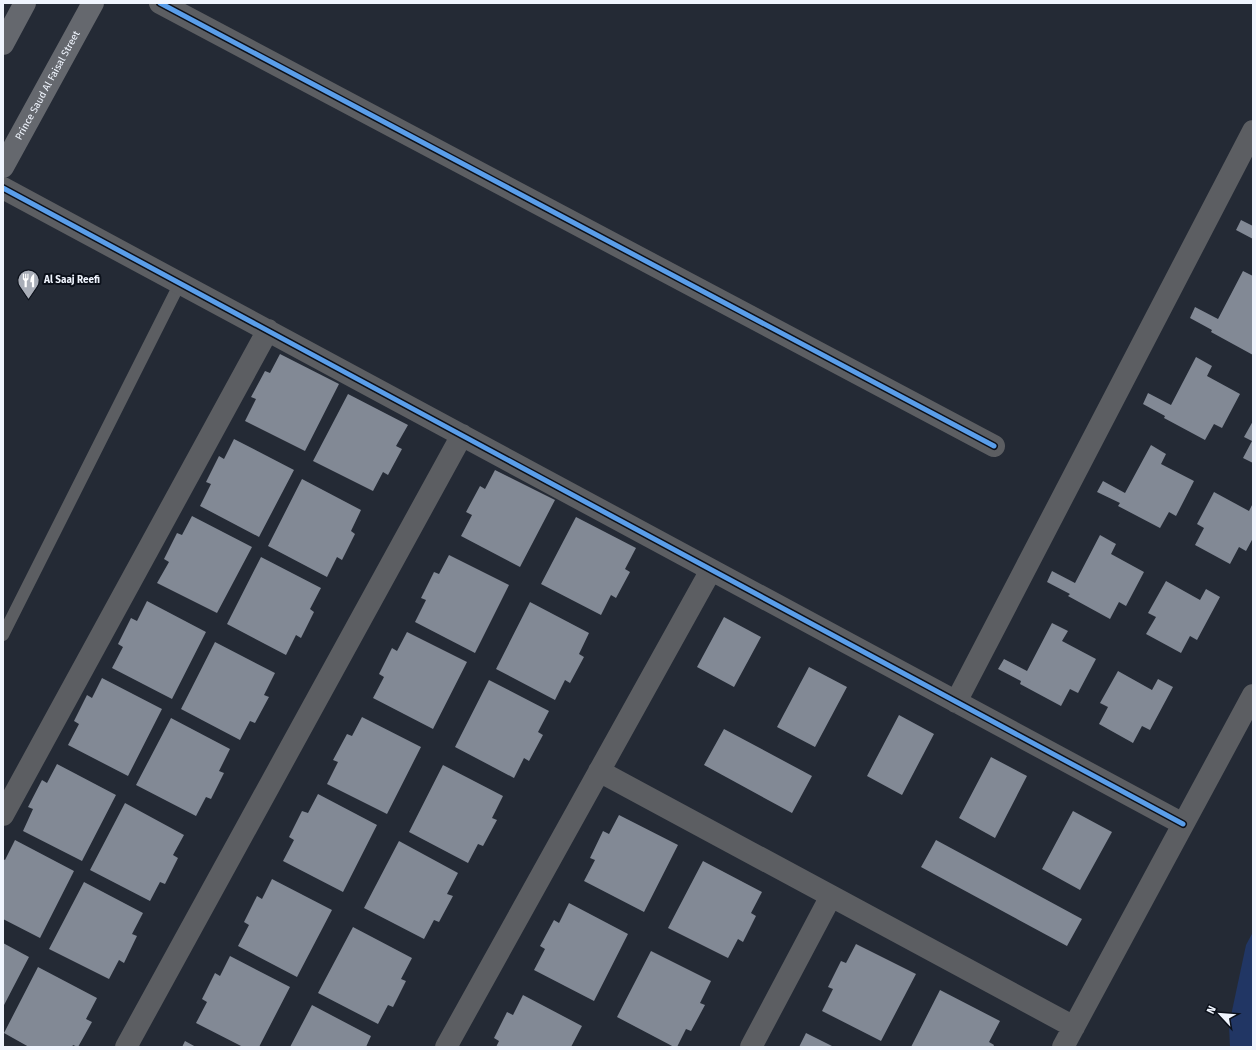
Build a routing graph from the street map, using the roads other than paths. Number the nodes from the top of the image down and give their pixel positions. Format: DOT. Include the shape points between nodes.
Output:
graph roads {
  1 [pos="25,3"];
  2 [pos="93,3"];
  3 [pos="160,3"];
  4 [pos="3,44"];
  5 [pos="1253,131"];
  6 [pos="3,167"];
  7 [pos="3,188"];
  8 [pos="180,283"];
  9 [pos="268,330"];
  10 [pos="462,435"];
  11 [pos="994,446"];
  12 [pos="711,570"];
  13 [pos="3,635"];
  14 [pos="1253,695"];
  15 [pos="956,702"];
  16 [pos="599,771"];
  17 [pos="3,815"];
  18 [pos="1183,824"];
  19 [pos="831,896"];
  20 [pos="1074,1027"];
  21 [pos="126,1047"];
  22 [pos="446,1047"];
  23 [pos="751,1047"];
  24 [pos="1063,1047"];
  1 -- 4 [label="main road"];
  2 -- 6 [label="main road, Prince Saud Al Faisal Street"];
  3 -- 11 [label="street"];
  5 -- 15 [label="street"];
  7 -- 8 [label="street"];
  8 -- 9 [label="street"];
  8 -- 13 [label="lane"];
  9 -- 10 [label="street"];
  9 -- 17 [label="street"];
  10 -- 12 [label="street"];
  10 -- 21 [label="street"];
  12 -- 15 [label="street"];
  12 -- 16 [label="street"];
  14 -- 18 [label="street"];
  15 -- 18 [label="street"];
  16 -- 19 [label="street"];
  16 -- 22 [label="street"];
  18 -- 20 [label="street"];
  19 -- 20 [label="street"];
  19 -- 23 [label="street"];
  20 -- 24 [label="street"];
}
